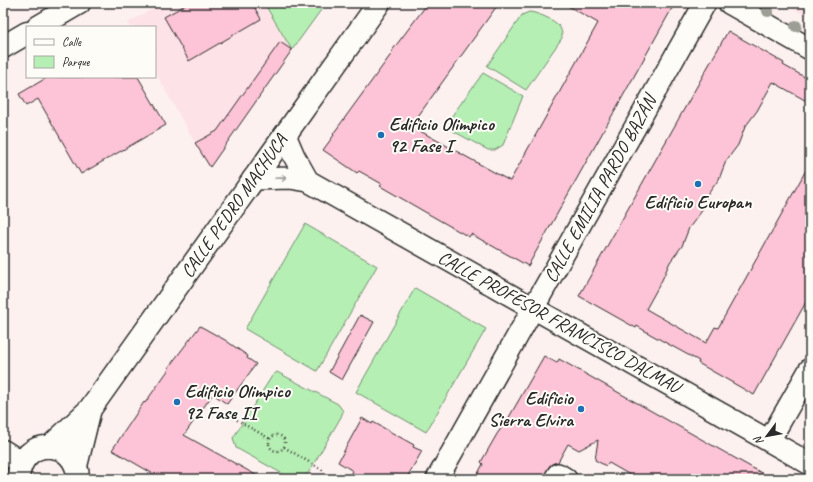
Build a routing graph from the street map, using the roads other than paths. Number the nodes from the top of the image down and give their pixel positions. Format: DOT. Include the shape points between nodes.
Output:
graph roads {
  1 [pos="80,3"];
  2 [pos="379,3"];
  3 [pos="705,3"];
  4 [pos="729,3"];
  5 [pos="40,26"];
  6 [pos="26,35"];
  7 [pos="3,47"];
  8 [pos="810,49"];
  9 [pos="285,135"];
  10 [pos="253,179"];
  11 [pos="308,181"];
  12 [pos="533,308"];
  13 [pos="810,369"];
  14 [pos="90,409"];
  15 [pos="769,441"];
  16 [pos="50,447"];
  17 [pos="3,451"];
  18 [pos="810,464"];
  19 [pos="20,471"];
  20 [pos="79,474"];
  21 [pos="437,479"];
  22 [pos="555,479"];
  23 [pos="566,479"];
  1 -- 5 [label="main road"];
  2 -- 9 [label="main road, CALLE PEDRO MACHUCA"];
  3 -- 12 [label="street, CALLE EMILIA PARDO BAZÁN"];
  4 -- 8 [label="street"];
  6 -- 7 [label="main road"];
  9 -- 10 [label="main road, CALLE PEDRO MACHUCA"];
  9 -- 11 [label="street"];
  10 -- 11 [label="street, CALLE PROFESOR FRANCISCO DALMAU, one-way" via="290,178"];
  10 -- 14 [label="main road, CALLE PEDRO MACHUCA"];
  11 -- 12 [label="street, CALLE PROFESOR FRANCISCO DALMAU"];
  12 -- 15 [label="street, CALLE PROFESOR FRANCISCO DALMAU"];
  12 -- 21 [label="street, CALLE EMILIA PARDO BAZÁN"];
  13 -- 15 [label="street"];
  14 -- 16 [label="main road, CALLE PEDRO MACHUCA"];
  14 -- 20 [label="main road, CALLE PEDRO MACHUCA"];
  15 -- 18 [label="street, CALLE PROFESOR FRANCISCO DALMAU"];
  16 -- 19 [label="main road" via="40,447 32,451 26,456"];
  16 -- 20 [label="main road" via="62,450 70,456"];
  17 -- 19 [label="main road"];
  22 -- 23 [label="street" via="558,474"];
}
